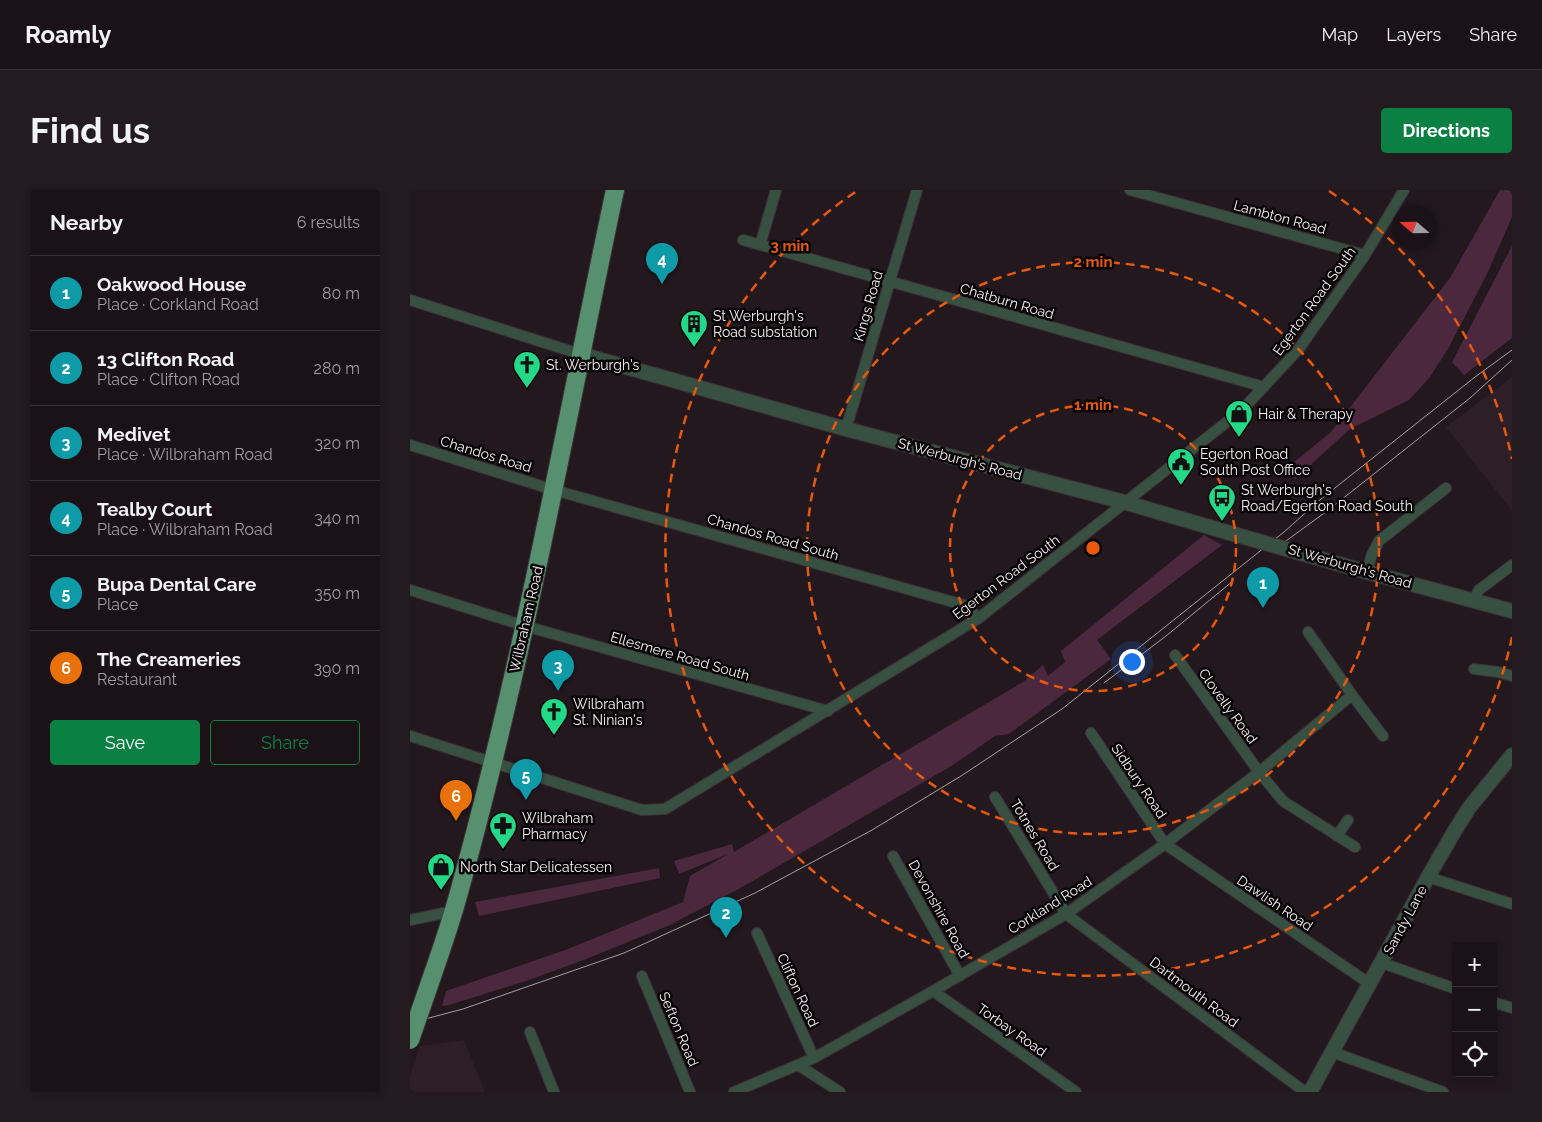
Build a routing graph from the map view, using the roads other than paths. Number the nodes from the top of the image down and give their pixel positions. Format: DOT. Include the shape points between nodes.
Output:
graph roads {
  1 [pos="614,190"];
  2 [pos="776,190"];
  3 [pos="917,190"];
  4 [pos="1130,190"];
  5 [pos="1404,190"];
  6 [pos="743,240"];
  7 [pos="760,245"];
  8 [pos="1365,255"];
  9 [pos="890,282"];
  10 [pos="410,300"];
  11 [pos="580,354"];
  12 [pos="1264,387"];
  13 [pos="846,429"];
  14 [pos="410,445"];
  15 [pos="1446,488"];
  16 [pos="554,490"];
  17 [pos="1124,502"];
  18 [pos="1512,566"];
  19 [pos="1367,572"];
  20 [pos="410,590"];
  21 [pos="1473,600"];
  22 [pos="1512,611"];
  23 [pos="980,618"];
  24 [pos="525,626"];
  25 [pos="1308,632"];
  26 [pos="1175,655"];
  27 [pos="1474,669"];
  28 [pos="1512,676"];
  29 [pos="1352,695"];
  30 [pos="828,711"];
  31 [pos="1091,733"];
  32 [pos="410,736"];
  33 [pos="1383,736"];
  34 [pos="1512,755"];
  35 [pos="492,763"];
  36 [pos="1259,772"];
  37 [pos="995,797"];
  38 [pos="1348,820"];
  39 [pos="1338,836"];
  40 [pos="1165,844"];
  41 [pos="1355,847"];
  42 [pos="893,856"];
  43 [pos="1428,877"];
  44 [pos="1512,904"];
  45 [pos="1066,914"];
  46 [pos="452,915"];
  47 [pos="410,920"];
  48 [pos="757,934"];
  49 [pos="1382,963"];
  50 [pos="642,976"];
  51 [pos="960,976"];
  52 [pos="1370,984"];
  53 [pos="1452,988"];
  54 [pos="933,992"];
  55 [pos="1497,1003"];
  56 [pos="1512,1008"];
  57 [pos="530,1032"];
  58 [pos="410,1040"];
  59 [pos="1332,1052"];
  60 [pos="814,1058"];
  61 [pos="798,1065"];
  62 [pos="554,1092"];
  63 [pos="690,1092"];
  64 [pos="734,1092"];
  65 [pos="840,1092"];
  66 [pos="1076,1092"];
  67 [pos="1305,1092"];
  68 [pos="1310,1092"];
  69 [pos="1443,1092"];
  1 -- 11 [label="highway, Wilbraham Road"];
  2 -- 7 [label="street"];
  3 -- 9 [label="street, Kings Road"];
  4 -- 8 [label="street, Lambton Road"];
  5 -- 8 [label="street, Egerton Road South"];
  6 -- 7 [label="street, Chatburn Road"];
  7 -- 9 [label="street, Chatburn Road"];
  8 -- 12 [label="street, Egerton Road South" via="1298,350"];
  9 -- 12 [label="street, Chatburn Road"];
  9 -- 13 [label="street, Kings Road"];
  10 -- 11 [label="street, St Werburgh's Road"];
  11 -- 13 [label="street, St Werburgh's Road"];
  11 -- 16 [label="highway, Wilbraham Road"];
  12 -- 17 [label="street, Egerton Road South" via="1242,410"];
  13 -- 17 [label="street, St Werburgh's Road"];
  14 -- 16 [label="street, Chandos Road"];
  15 -- 19 [label="street" via="1379,541"];
  16 -- 23 [label="street, Chandos Road South" via="964,605"];
  16 -- 24 [label="highway, Wilbraham Road"];
  17 -- 19 [label="street, St Werburgh's Road, bridge"];
  17 -- 23 [label="street, Egerton Road South"];
  18 -- 21 [label="street" via="1480,590"];
  19 -- 21 [label="street, St Werburgh's Road"];
  20 -- 24 [label="street, Ellesmere Road South"];
  21 -- 22 [label="street, St Werburgh's Road"];
  23 -- 30 [label="street, Egerton Road South"];
  24 -- 30 [label="street, Ellesmere Road South"];
  24 -- 35 [label="highway, Wilbraham Road"];
  25 -- 29 [label="street"];
  26 -- 36 [label="street, Clovelly Road"];
  27 -- 28 [label="street"];
  29 -- 33 [label="street"];
  29 -- 36 [label="street, Corkland Road"];
  30 -- 35 [label="street, Egerton Road South" via="665,809 642,810"];
  31 -- 40 [label="street, Sidbury Road"];
  32 -- 35 [label="street, Egerton Road South"];
  34 -- 43 [label="street, Sandy Lane" via="1469,808"];
  35 -- 46 [label="highway, Wilbraham Road"];
  36 -- 39 [label="street, Clovelly Road" via="1283,801"];
  36 -- 40 [label="street, Corkland Road"];
  37 -- 45 [label="street, Totnes Road"];
  38 -- 39 [label="street"];
  39 -- 41 [label="street, Clovelly Road"];
  40 -- 45 [label="street, Corkland Road"];
  40 -- 52 [label="street, Dawlish Road"];
  42 -- 51 [label="street, Devonshire Road"];
  43 -- 44 [label="street"];
  43 -- 49 [label="street, Sandy Lane"];
  45 -- 51 [label="street, Corkland Road"];
  45 -- 67 [label="street, Dartmouth Road"];
  46 -- 47 [label="street" via="444,913"];
  46 -- 58 [label="highway, Wilbraham Road, bridge"];
  48 -- 60 [label="street, Clifton Road"];
  49 -- 52 [label="street, Sandy Lane"];
  49 -- 53 [label="street"];
  50 -- 63 [label="street, Sefton Road"];
  51 -- 54 [label="street, Corkland Road"];
  52 -- 59 [label="street, Sandy Lane"];
  54 -- 60 [label="street, Corkland Road"];
  54 -- 66 [label="street, Torbay Road"];
  55 -- 56 [label="street"];
  57 -- 62 [label="street"];
  59 -- 68 [label="street, Sandy Lane"];
  59 -- 69 [label="street"];
  60 -- 61 [label="street, Corkland Road"];
  61 -- 64 [label="street, Corkland Road"];
  61 -- 65 [label="street"];
}
